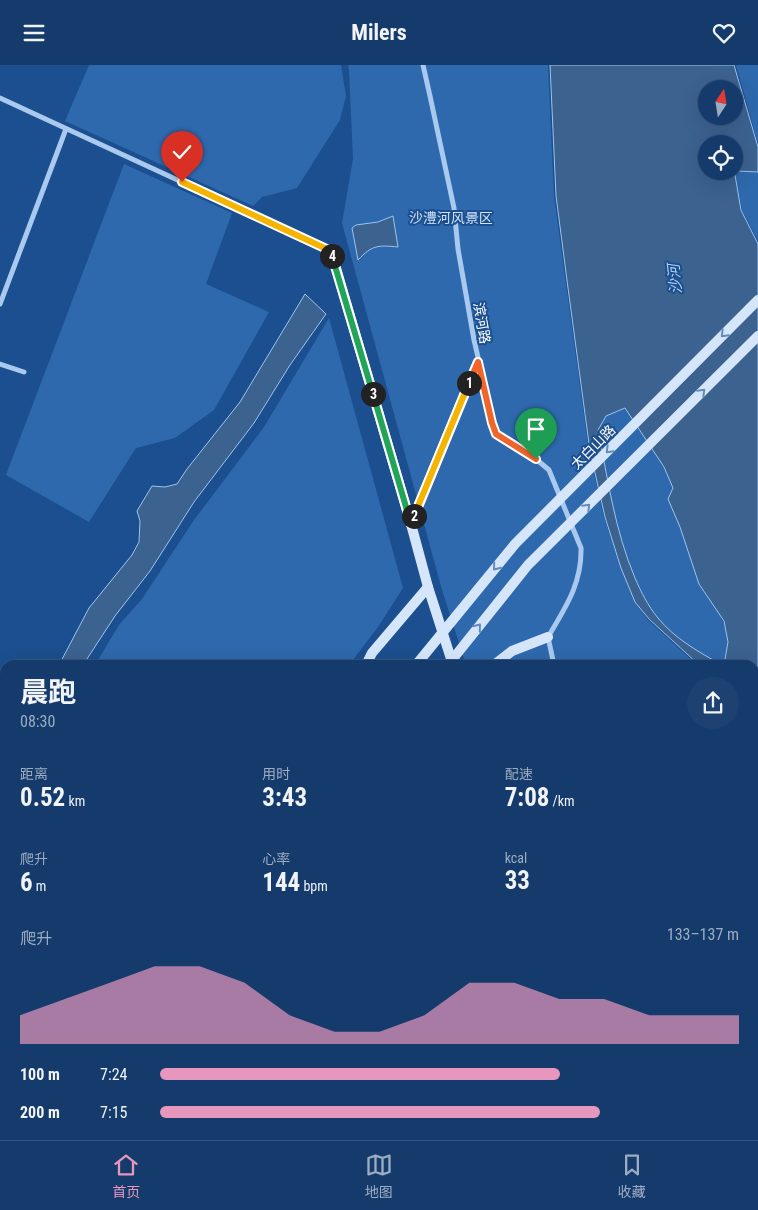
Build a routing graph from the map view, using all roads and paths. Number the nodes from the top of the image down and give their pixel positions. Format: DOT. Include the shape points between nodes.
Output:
graph roads {
  1 [pos="423,65"];
  2 [pos="0,98"];
  3 [pos="66,129"];
  4 [pos="331,251"];
  5 [pos="758,300"];
  6 [pos="0,304"];
  7 [pos="758,336"];
  8 [pos="478,362"];
  9 [pos="0,364"];
  10 [pos="24,372"];
  11 [pos="411,524"];
  12 [pos="428,587"];
  13 [pos="548,637"];
  14 [pos="368,660"];
  15 [pos="420,660"];
  16 [pos="451,660"];
  17 [pos="452,660"];
  18 [pos="500,660"];
  19 [pos="553,660"];
  1 -- 8 [label="street, 滨河路" via="454,208"];
  2 -- 3 [label="street"];
  3 -- 4 [label="street"];
  3 -- 6 [label="street"];
  4 -- 11 [label="main road"];
  5 -- 15 [label="main road, 太白山路, one-way, bridge" via="515,544"];
  17 -- 7 [label="main road, one-way, bridge" via="528,565"];
  8 -- 11 [label="main road"];
  8 -- 13 [label="street, 滨河路" via="496,434 549,470 580,548 578,578 569,602"];
  9 -- 10 [label="street"];
  11 -- 12 [label="main road"];
  12 -- 14 [label="main road"];
  12 -- 16 [label="main road"];
  13 -- 18 [label="main road" via="512,651"];
  13 -- 19 [label="street"];
}
